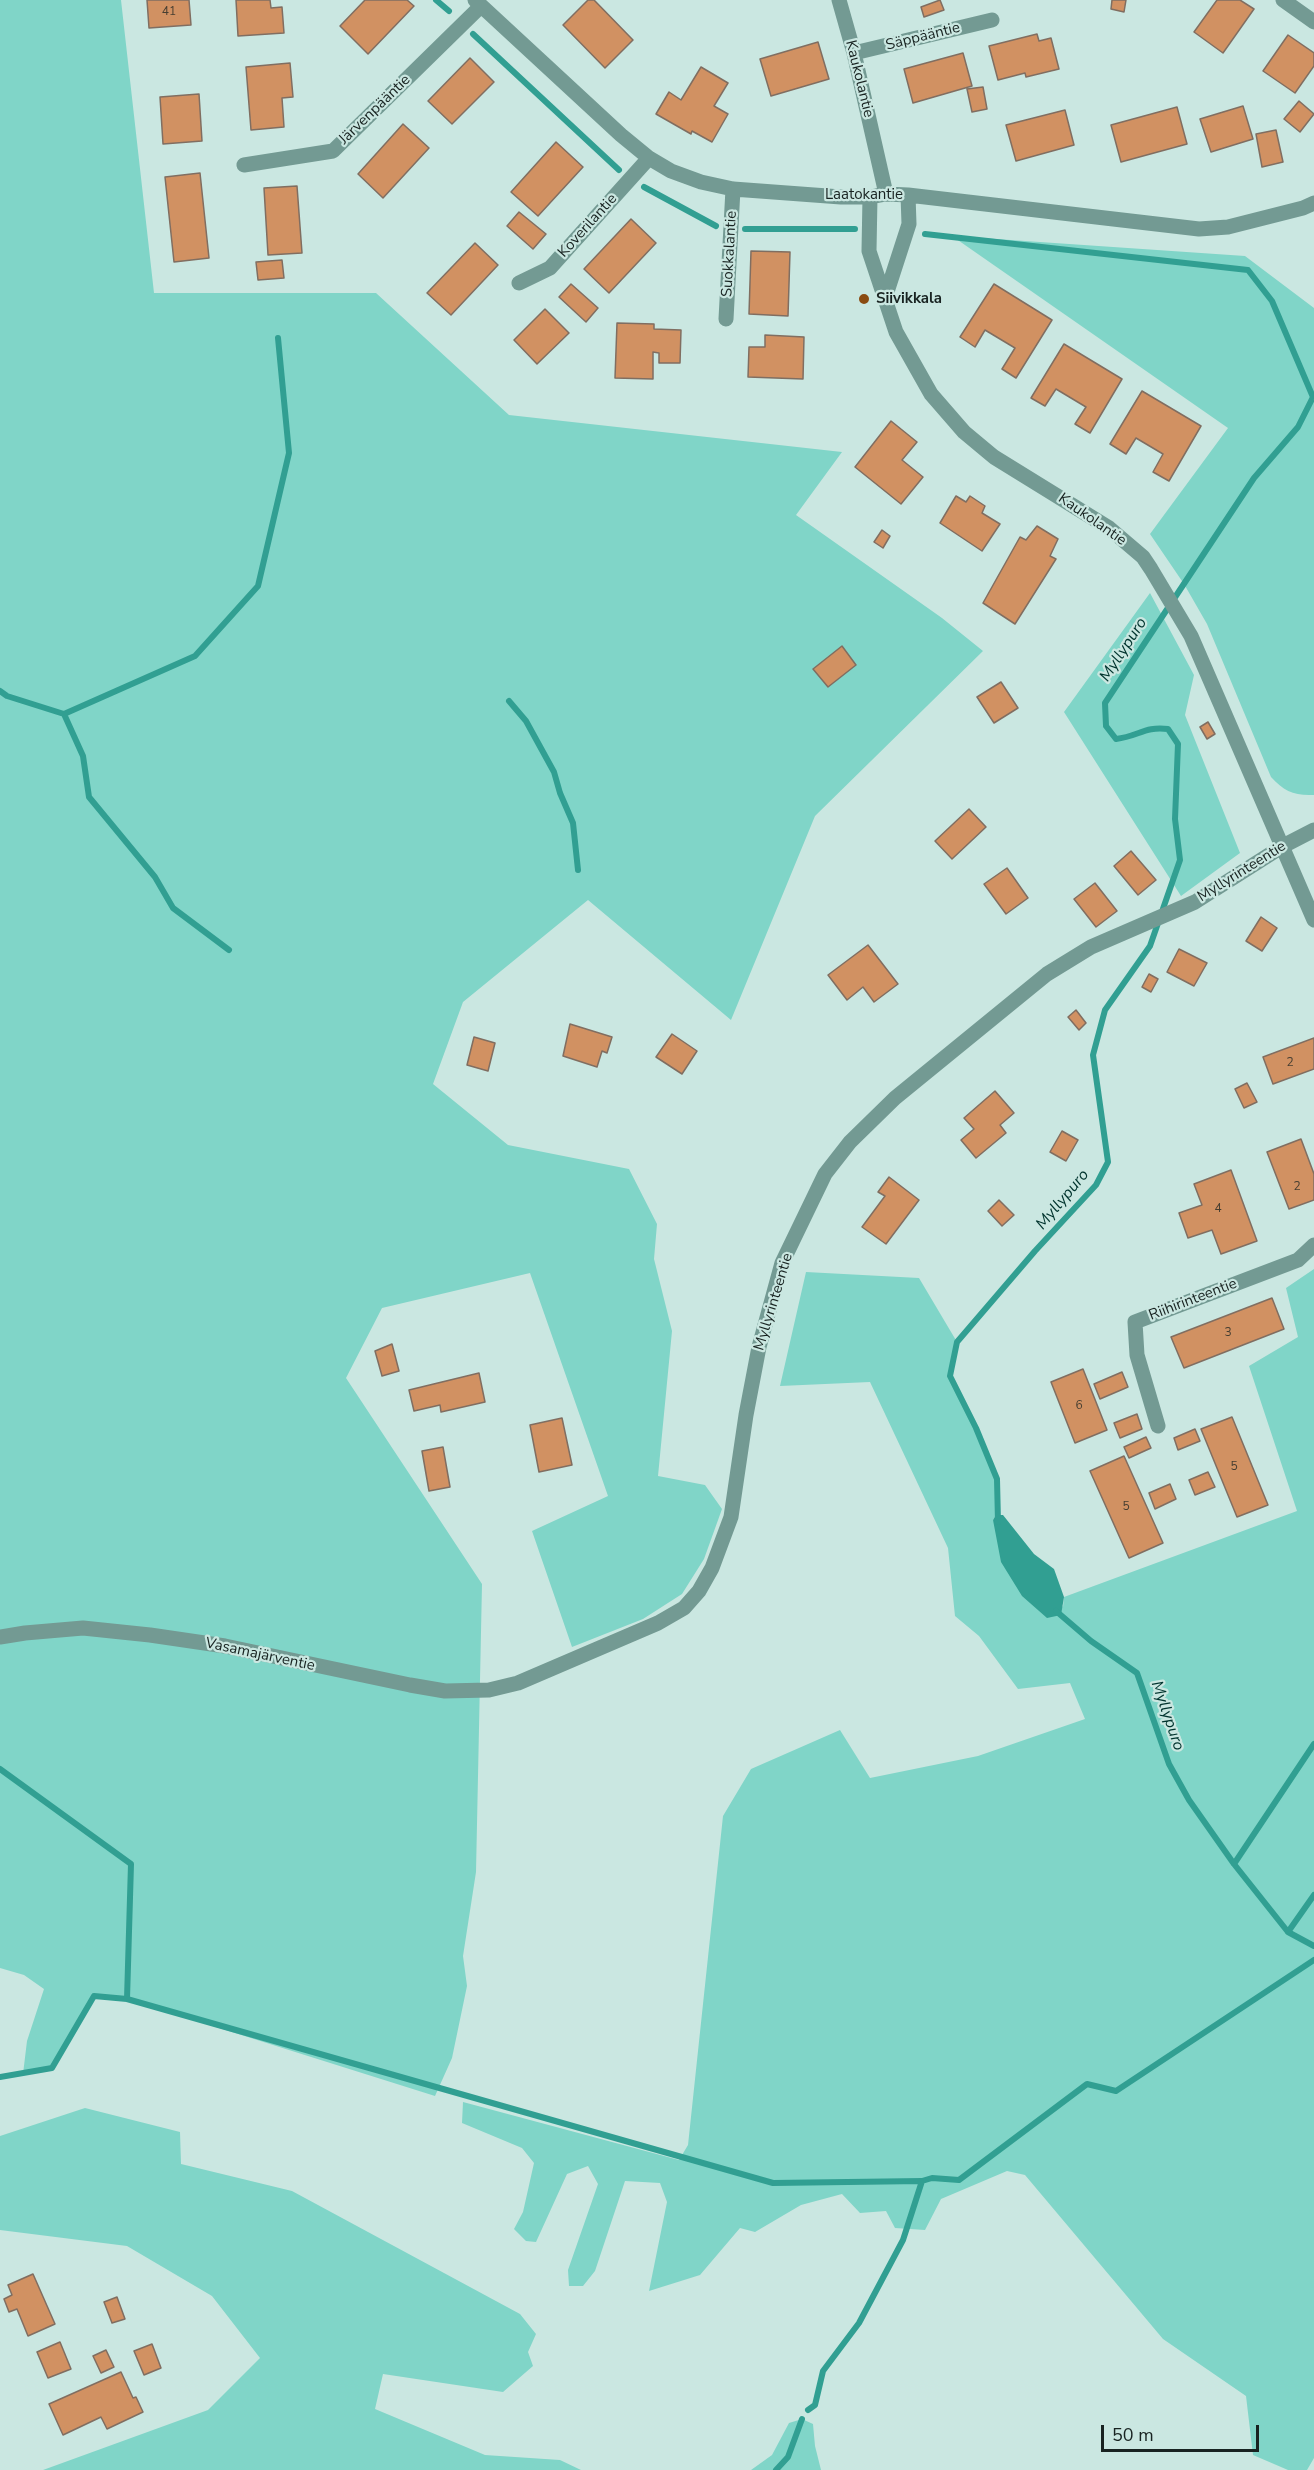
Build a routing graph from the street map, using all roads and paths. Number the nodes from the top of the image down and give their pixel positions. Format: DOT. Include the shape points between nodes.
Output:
graph roads {
  1 [pos="839,0"];
  2 [pos="1283,0"];
  3 [pos="478,3"];
  4 [pos="992,20"];
  5 [pos="1314,22"];
  6 [pos="854,53"];
  7 [pos="649,158"];
  8 [pos="244,165"];
  9 [pos="733,189"];
  10 [pos="886,194"];
  11 [pos="908,195"];
  12 [pos="870,197"];
  13 [pos="1314,203"];
  14 [pos="519,283"];
  15 [pos="885,298"];
  16 [pos="726,318"];
  17 [pos="1314,830"];
  18 [pos="1283,846"];
  19 [pos="1314,920"];
  20 [pos="1314,1245"];
  21 [pos="1158,1426"];
  22 [pos="0,1637"];
  23 [pos="518,1683"];
  1 -- 6 [label="street, Kaukolantie"];
  2 -- 5 [label="street"];
  3 -- 7 [label="street, Laatokantie"];
  3 -- 8 [label="street, Järvenpääntie" via="333,151"];
  4 -- 6 [label="street, Säppääntie"];
  6 -- 10 [label="street, Kaukolantie"];
  7 -- 9 [label="street, Laatokantie" via="671,171"];
  7 -- 14 [label="street, Koverilantie" via="550,268"];
  9 -- 12 [label="street, Laatokantie"];
  9 -- 16 [label="street, Suokkalantie"];
  10 -- 11 [label="street, Laatokantie"];
  10 -- 12 [label="street, Laatokantie"];
  11 -- 13 [label="street, Laatokantie" via="1199,230 1228,227"];
  11 -- 15 [label="street" via="909,224"];
  12 -- 15 [label="street, Kaukolantie" via="869,251"];
  15 -- 18 [label="street, Kaukolantie" via="896,332 931,394 964,432 994,457 1109,528 1143,557 1160,580 1191,636"];
  17 -- 18 [label="street, Myllyrinteentie"];
  18 -- 19 [label="street, Kaukolantie"];
  18 -- 23 [label="street, Myllyrinteentie" via="1210,893 1091,947 1047,974 895,1098 850,1142 825,1174 783,1263 759,1347 731,1517 699,1591 684,1608 658,1623"];
  20 -- 21 [label="street, Riihirinteentie" via="1298,1260 1135,1322 1137,1356"];
  22 -- 23 [label="street, Vasamajärventie" via="83,1628 225,1646 445,1691 489,1690"];
}
